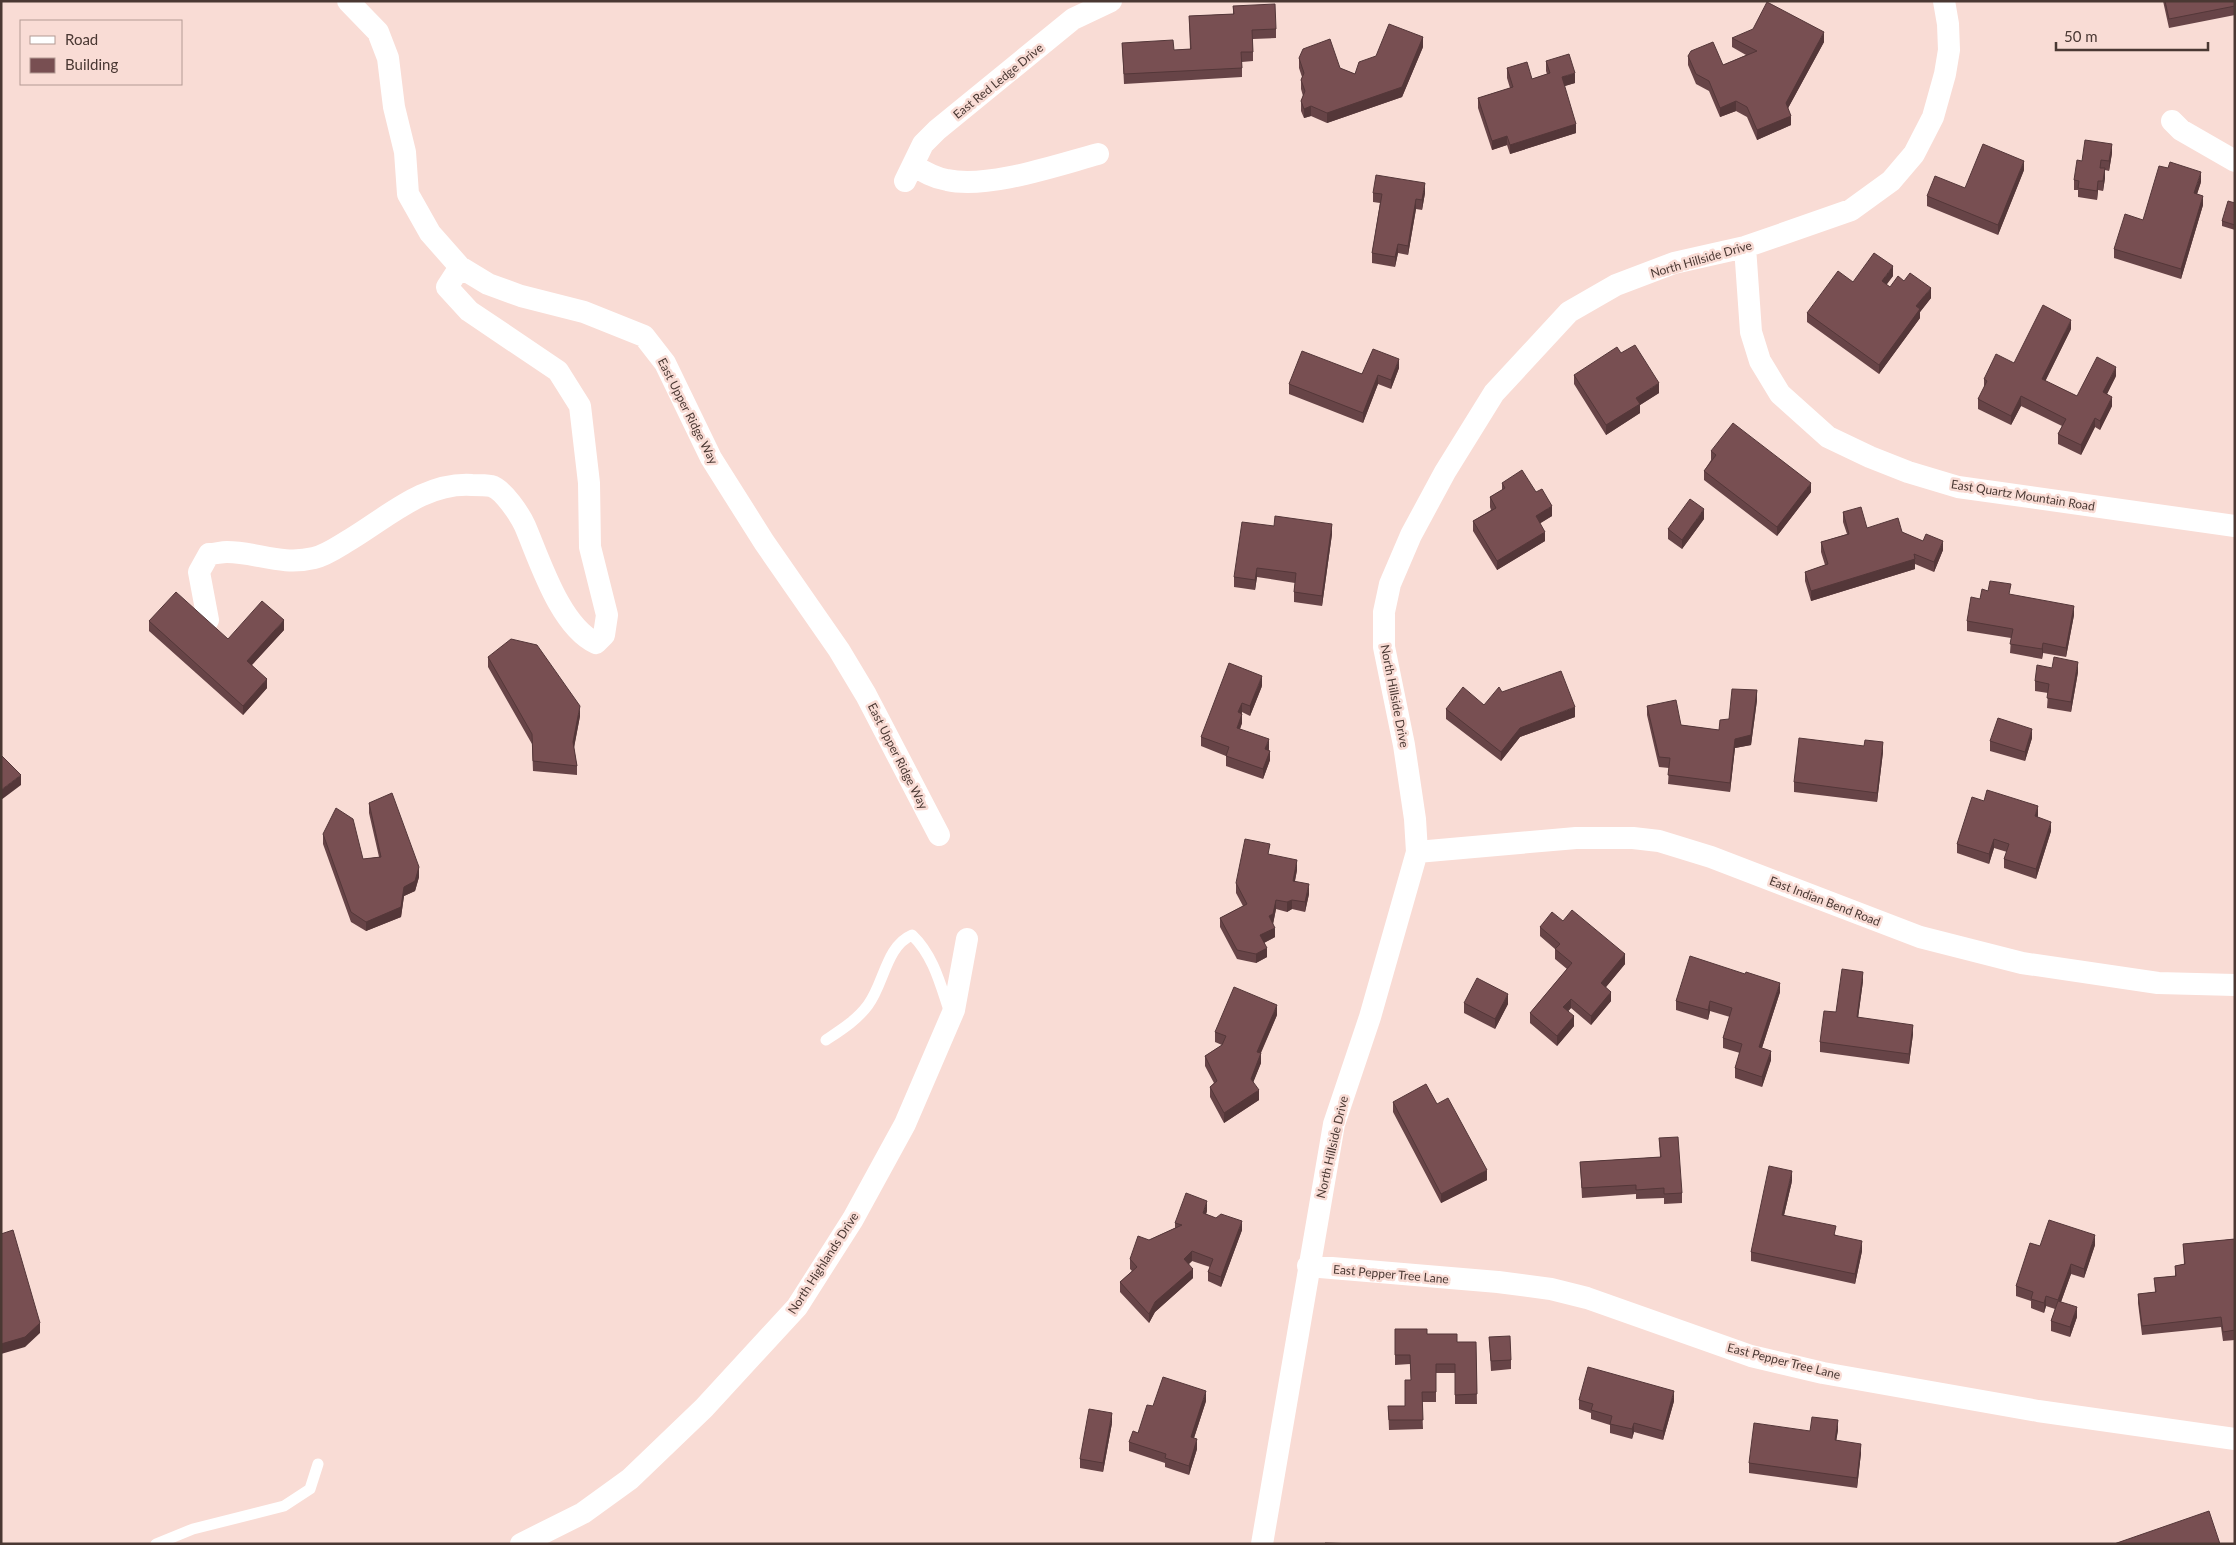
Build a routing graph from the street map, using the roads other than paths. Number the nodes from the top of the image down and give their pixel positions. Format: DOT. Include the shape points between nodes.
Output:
graph roads {
  1 [pos="348,1"];
  2 [pos="1111,1"];
  3 [pos="1944,1"];
  4 [pos="2172,121"];
  5 [pos="1098,154"];
  6 [pos="2235,161"];
  7 [pos="1745,247"];
  8 [pos="460,267"];
  9 [pos="2235,526"];
  10 [pos="208,620"];
  11 [pos="939,836"];
  12 [pos="1417,852"];
  13 [pos="967,939"];
  14 [pos="2235,985"];
  15 [pos="952,1016"];
  16 [pos="826,1040"];
  17 [pos="1308,1266"];
  18 [pos="2235,1439"];
  19 [pos="318,1464"];
  20 [pos="156,1544"];
  21 [pos="521,1544"];
  22 [pos="1262,1544"];
  1 -- 8 [label="street, East Upper Ridge Way" via="378,32 388,58 394,107 405,152 408,194 430,233"];
  2 -- 5 [label="street, East Red Ledge Drive" via="1073,19 937,130 923,144 909,173 965,182 1014,176"];
  3 -- 7 [label="street, North Hillside Drive" via="1948,33 1945,74 1933,117 1914,154 1891,181 1851,210"];
  4 -- 6 [label="street" via="2181,130"];
  7 -- 9 [label="street, East Quartz Mountain Road" via="1750,332 1760,361 1780,394 1828,437 1908,472 1958,487"];
  7 -- 12 [label="street, North Hillside Drive" via="1674,263 1616,285 1569,312 1494,394 1445,472 1411,535 1390,584 1384,612 1386,664 1404,745"];
  8 -- 10 [label="street" via="447,287 469,311 558,371 580,406 589,483 590,547 607,615 604,635 596,643 584,637 568,617 520,515 504,497 493,486 461,484 439,488 395,508 335,549 314,558 280,561 228,552 209,554 199,572"];
  8 -- 11 [label="street, East Upper Ridge Way" via="488,284 584,312 644,336 665,363 710,458 866,695"];
  12 -- 14 [label="street, East Indian Bend Road" via="1576,838 1659,841 1703,854 1920,937 2022,963 2158,983"];
  12 -- 17 [label="street, North Hillside Drive" via="1370,1017 1334,1124"];
  13 -- 15 [label="street, North Highlands Drive"];
  15 -- 16 [label="lane" via="934,967 922,944 912,935 902,939 867,1006"];
  15 -- 21 [label="street, North Highlands Drive" via="905,1124 853,1219 797,1308 704,1408 630,1479 583,1513"];
  17 -- 18 [label="street, East Pepper Tree Lane" via="1551,1289 1586,1298 1751,1356 1822,1373 2038,1411"];
  17 -- 22 [label="street, North Hillside Drive"];
  19 -- 20 [label="lane" via="310,1489 284,1506 194,1529"];
}
